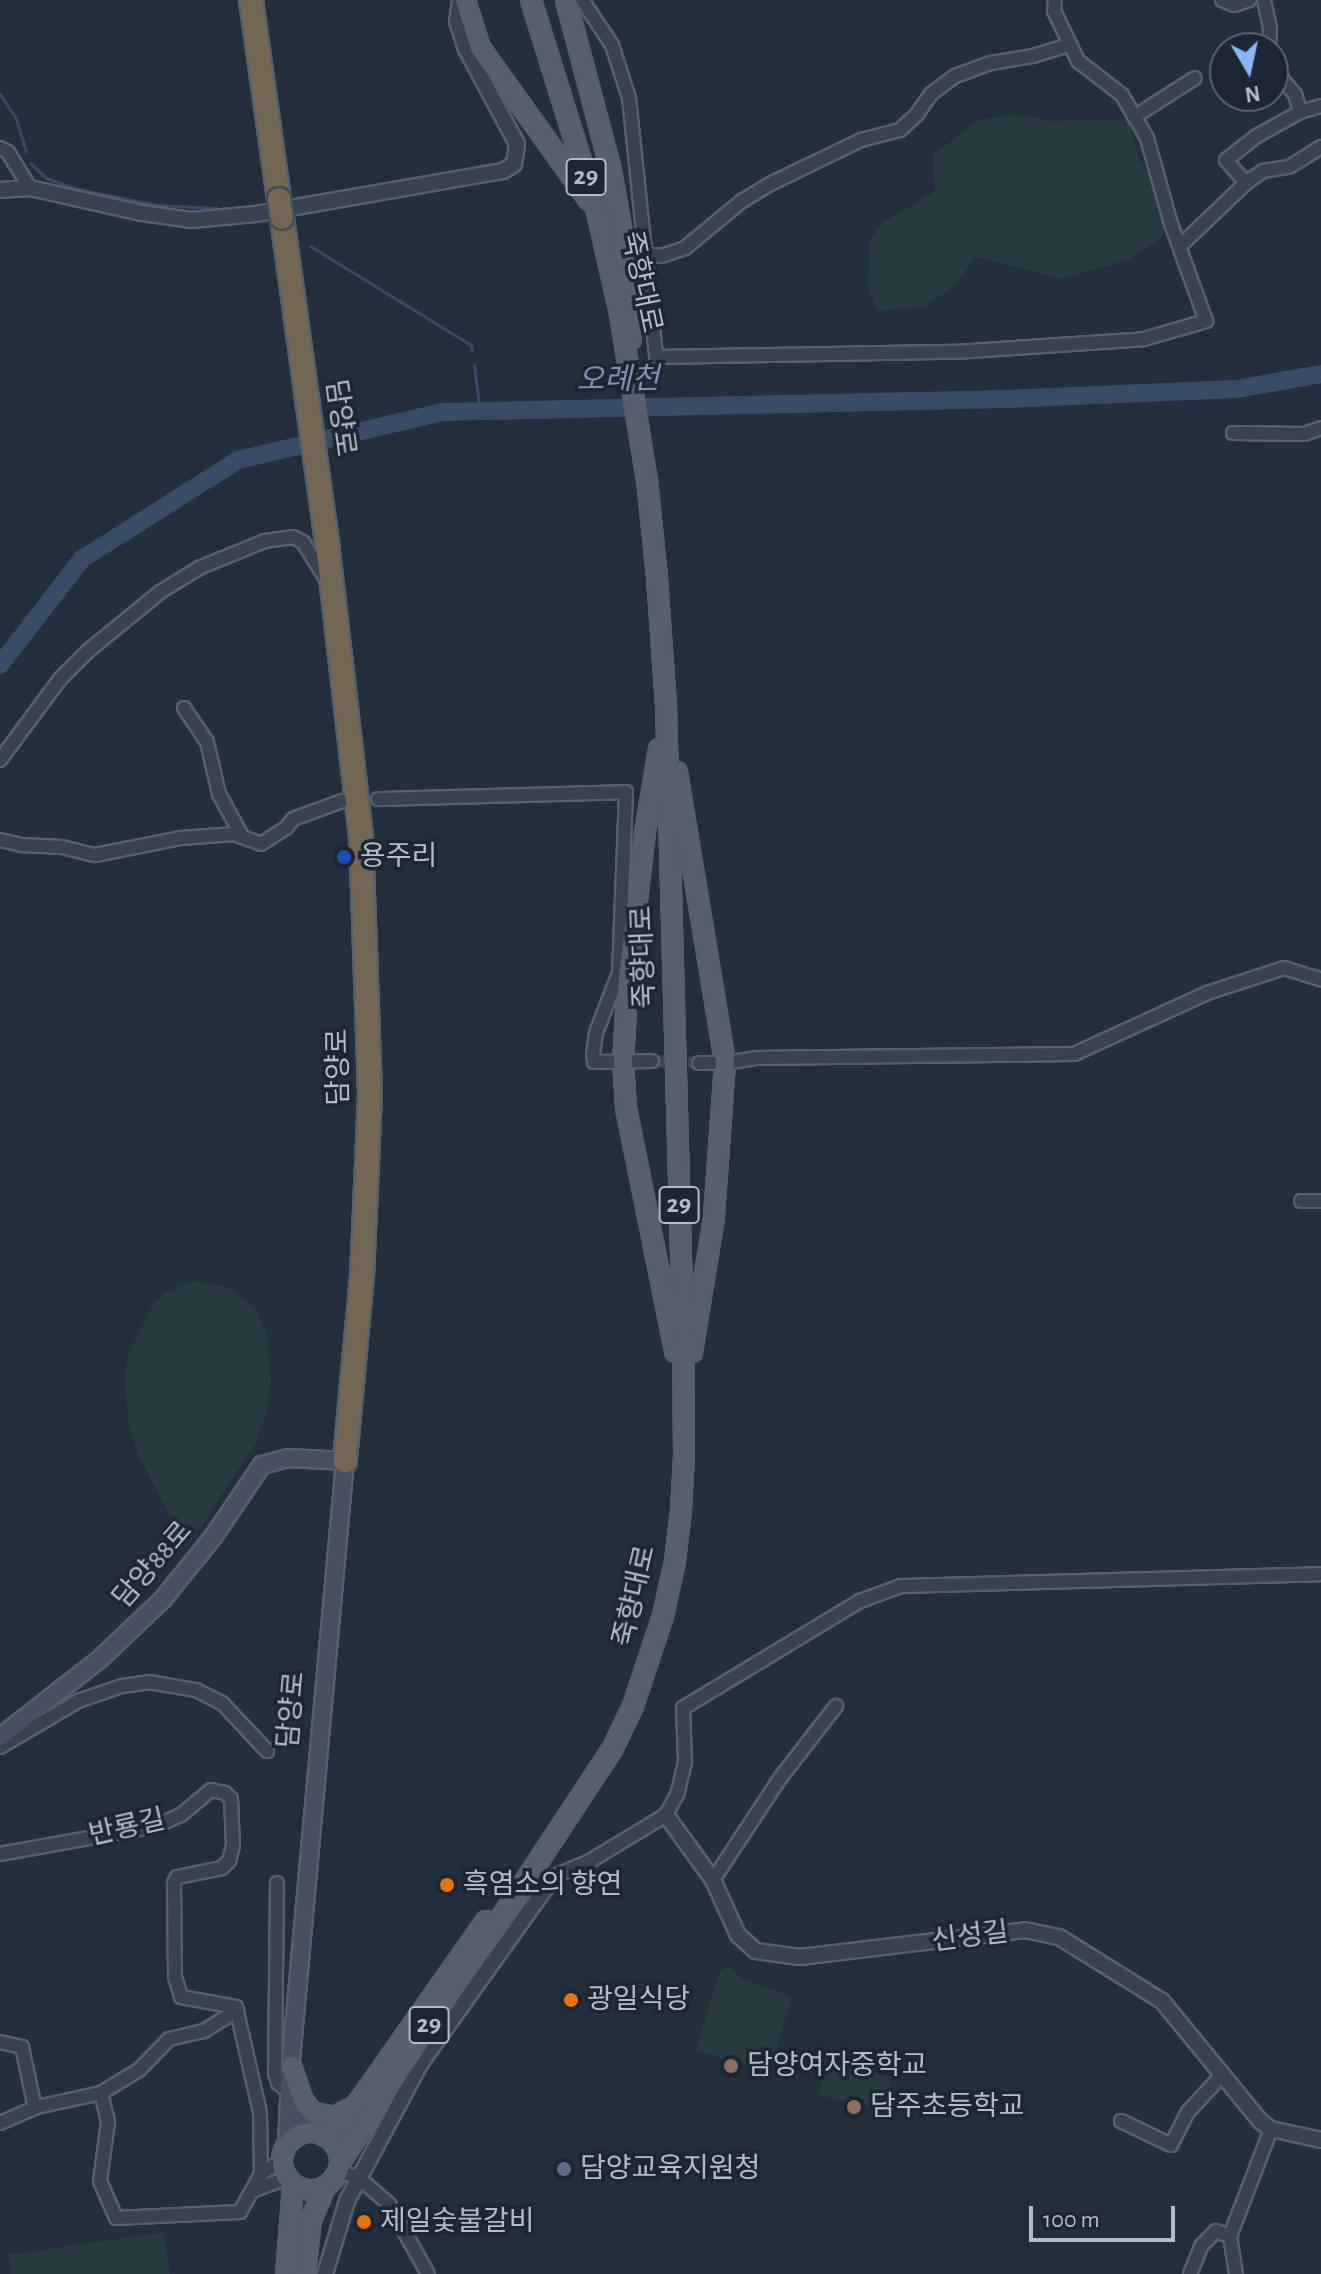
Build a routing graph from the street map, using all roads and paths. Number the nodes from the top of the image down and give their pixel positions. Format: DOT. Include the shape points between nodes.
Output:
graph roads {
  1 [pos="251,0"];
  2 [pos="531,0"];
  3 [pos="566,0"];
  4 [pos="582,0"];
  5 [pos="1055,0"];
  6 [pos="1222,0"];
  7 [pos="1249,0"];
  8 [pos="1264,0"];
  9 [pos="458,3"];
  10 [pos="1270,32"];
  11 [pos="1070,45"];
  12 [pos="1195,78"];
  13 [pos="1289,87"];
  14 [pos="1321,106"];
  15 [pos="1300,112"];
  16 [pos="1134,117"];
  17 [pos="1321,147"];
  18 [pos="0,148"];
  19 [pos="1246,183"];
  20 [pos="30,188"];
  21 [pos="0,190"];
  22 [pos="597,212"];
  23 [pos="1180,246"];
  24 [pos="645,254"];
  25 [pos="629,358"];
  26 [pos="1321,428"];
  27 [pos="1233,433"];
  28 [pos="333,592"];
  29 [pos="666,706"];
  30 [pos="184,708"];
  31 [pos="0,760"];
  32 [pos="378,799"];
  33 [pos="342,801"];
  34 [pos="242,836"];
  35 [pos="0,840"];
  36 [pos="1321,979"];
  37 [pos="623,1061"];
  38 [pos="652,1061"];
  39 [pos="699,1063"];
  40 [pos="725,1063"];
  41 [pos="1301,1201"];
  42 [pos="1321,1201"];
  43 [pos="684,1398"];
  44 [pos="345,1461"];
  45 [pos="1321,1574"];
  46 [pos="836,1706"];
  47 [pos="0,1737"];
  48 [pos="0,1747"];
  49 [pos="267,1751"];
  50 [pos="666,1815"];
  51 [pos="0,1854"];
  52 [pos="552,1879"];
  53 [pos="713,1880"];
  54 [pos="277,1883"];
  55 [pos="521,1890"];
  56 [pos="237,2010"];
  57 [pos="0,2042"];
  58 [pos="291,2066"];
  59 [pos="1221,2076"];
  60 [pos="101,2093"];
  61 [pos="289,2094"];
  62 [pos="363,2096"];
  63 [pos="35,2108"];
  64 [pos="1121,2121"];
  65 [pos="0,2123"];
  66 [pos="1271,2129"];
  67 [pos="316,2134"];
  68 [pos="1321,2140"];
  69 [pos="287,2167"];
  70 [pos="339,2167"];
  71 [pos="261,2174"];
  72 [pos="358,2177"];
  73 [pos="325,2187"];
  74 [pos="254,2190"];
  75 [pos="1230,2236"];
  76 [pos="286,2274"];
  77 [pos="305,2274"];
  78 [pos="325,2274"];
  79 [pos="428,2274"];
  80 [pos="1190,2274"];
  81 [pos="1236,2274"];
  1 -- 28 [label="highway, 담양로"];
  2 -- 22 [label="main road, 죽향대로 / 29"];
  3 -- 25 [label="main road" via="611,170 627,257 634,323"];
  4 -- 24 [label="street" via="612,45 629,98"];
  5 -- 11 [label="street" via="1054,11"];
  6 -- 7 [label="street" via="1234,5"];
  8 -- 10 [label="street"];
  9 -- 20 [label="street" via="466,49 517,144 514,164 503,171 256,214 191,220"];
  9 -- 22 [label="main road" via="480,48"];
  11 -- 16 [label="street" via="1078,61 1122,95"];
  11 -- 24 [label="street" via="955,76 900,130 861,140 774,182 685,248 661,256"];
  12 -- 16 [label="street"];
  13 -- 15 [label="street"];
  14 -- 15 [label="street"];
  15 -- 19 [label="street" via="1226,160"];
  16 -- 23 [label="street" via="1151,149"];
  17 -- 19 [label="street" via="1289,167 1263,171"];
  18 -- 20 [label="street"];
  19 -- 23 [label="street"];
  20 -- 21 [label="street"];
  22 -- 25 [label="main road, 죽향대로 / 29"];
  23 -- 24 [label="street" via="1206,321 1144,339 955,352 733,356 656,357"];
  25 -- 29 [label="main road, 죽향대로 / 29" via="647,481"];
  26 -- 27 [label="street" via="1304,434"];
  28 -- 31 [label="street" via="303,542 293,537 244,548 201,567 160,592 88,651 60,679"];
  28 -- 44 [label="highway, 담양로" via="361,835 370,1078 362,1276"];
  29 -- 37 [label="main road" via="643,848"];
  29 -- 40 [label="main road"];
  29 -- 43 [label="main road, 죽향대로 / 29"];
  30 -- 34 [label="street" via="207,742 219,794"];
  32 -- 37 [label="street" via="626,792 619,973 593,1046 594,1062"];
  33 -- 34 [label="street" via="293,819 261,844"];
  34 -- 35 [label="street" via="181,838 95,855"];
  36 -- 40 [label="street" via="1284,968 1207,993 1074,1054 755,1058"];
  37 -- 38 [label="street"];
  37 -- 43 [label="main road" via="626,1108"];
  39 -- 40 [label="street"];
  40 -- 43 [label="main road" via="714,1218"];
  41 -- 42 [label="street"];
  43 -- 55 [label="main road, 죽향대로 / 29" via="675,1561 648,1663 612,1750"];
  44 -- 47 [label="main road, 담양88로" via="288,1458 262,1465 163,1599 101,1658"];
  44 -- 58 [label="main road, 담양로"];
  45 -- 50 [label="street" via="901,1586 860,1601 683,1708 685,1761"];
  46 -- 53 [label="street"];
  48 -- 49 [label="street" via="78,1701 149,1682 196,1690 222,1703"];
  50 -- 52 [label="street"];
  50 -- 53 [label="street, 신성길"];
  51 -- 56 [label="street, 반룡길" via="156,1826 181,1815 211,1790 225,1793 231,1799 229,1861 222,1868 177,1877 174,1883 175,1977 181,1997"];
  52 -- 55 [label="street"];
  52 -- 72 [label="street" via="420,2064"];
  53 -- 59 [label="street, 신성길" via="738,1935 756,1951 774,1955 845,1953 1025,1930 1059,1937 1162,2001"];
  54 -- 61 [label="street" via="275,2073"];
  55 -- 62 [label="main road, 죽향대로 / 29" via="485,1922"];
  55 -- 70 [label="main road, 죽향대로 / 29"];
  56 -- 60 [label="street" via="204,2031 169,2039 139,2070"];
  56 -- 71 [label="street" via="260,2113"];
  57 -- 63 [label="street" via="22,2047"];
  58 -- 61 [label="main road, 담양로"];
  58 -- 62 [label="main road" via="303,2101 316,2115 339,2116"];
  59 -- 64 [label="street" via="1188,2112 1171,2145"];
  59 -- 66 [label="street, 신성길"];
  60 -- 63 [label="street"];
  60 -- 74 [label="street" via="108,2122 100,2181 116,2218 240,2212"];
  61 -- 67 [label="main road, 담양로"];
  61 -- 69 [label="main road"];
  62 -- 67 [label="main road, 죽향대로 / 29" via="339,2126"];
  63 -- 65 [label="street"];
  66 -- 68 [label="street"];
  66 -- 75 [label="street"];
  67 -- 69 [label="main road"];
  67 -- 70 [label="main road" via="338,2152"];
  69 -- 71 [label="street"];
  69 -- 73 [label="main road" via="309,2190"];
  69 -- 74 [label="street"];
  69 -- 76 [label="main road"];
  70 -- 72 [label="street"];
  70 -- 73 [label="main road"];
  71 -- 74 [label="street"];
  72 -- 78 [label="street" via="335,2232"];
  72 -- 79 [label="street" via="389,2204"];
  73 -- 77 [label="main road" via="311,2220"];
  75 -- 80 [label="street" via="1216,2231 1202,2245"];
  75 -- 81 [label="street"];
}
